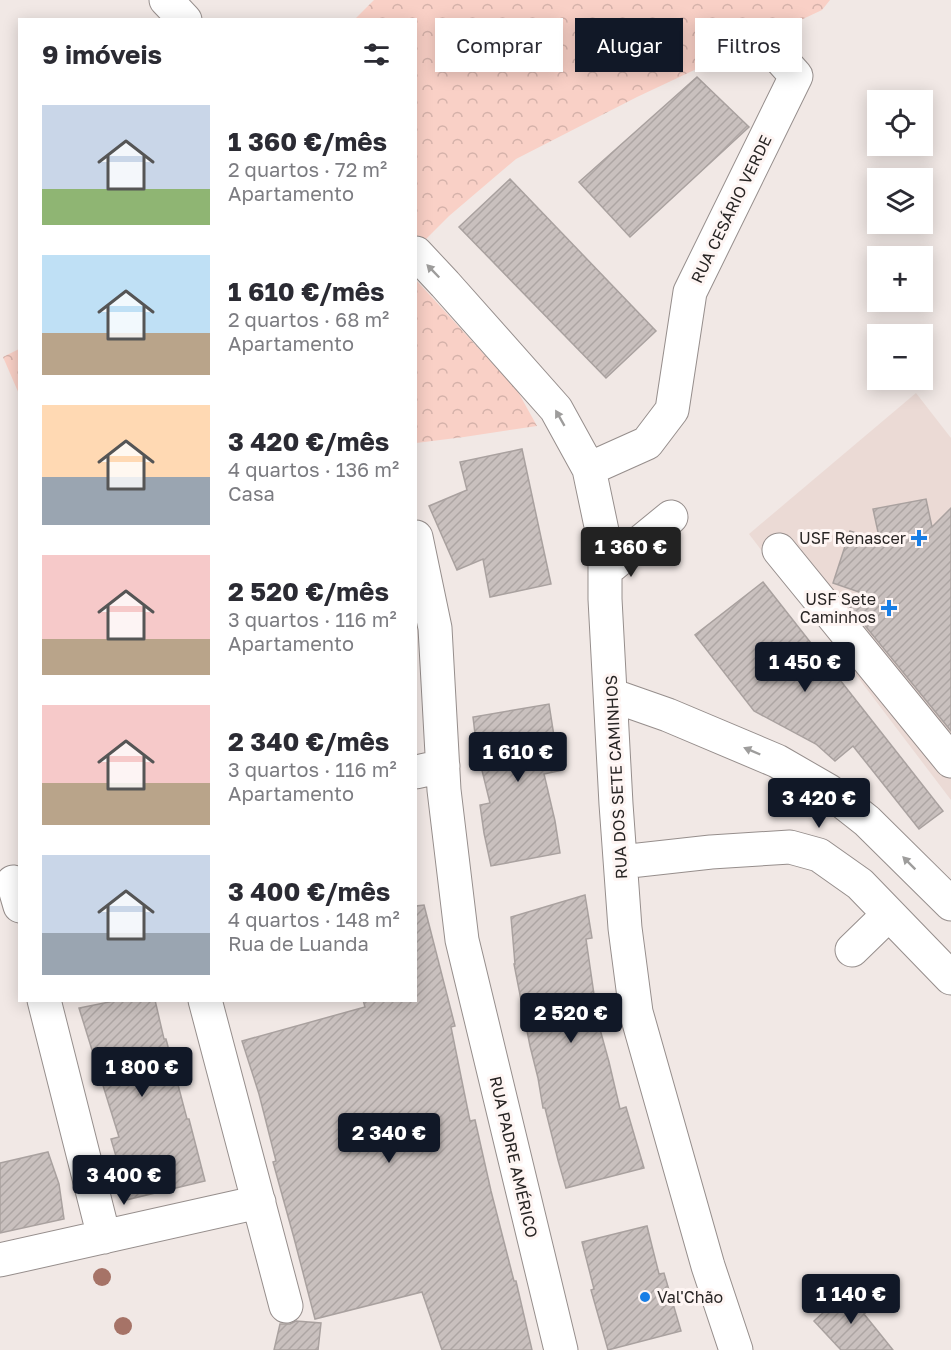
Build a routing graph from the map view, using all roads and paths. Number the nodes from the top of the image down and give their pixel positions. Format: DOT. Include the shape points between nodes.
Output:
graph roads {
  1 [pos="166,0"];
  2 [pos="183,18"];
  3 [pos="792,72"];
  4 [pos="417,254"];
  5 [pos="589,469"];
  6 [pos="671,518"];
  7 [pos="417,542"];
  8 [pos="779,550"];
  9 [pos="605,570"];
  10 [pos="611,695"];
  11 [pos="951,761"];
  12 [pos="429,769"];
  13 [pos="621,862"];
  14 [pos="951,904"];
  15 [pos="889,914"];
  16 [pos="852,950"];
  17 [pos="951,978"];
  18 [pos="45,1002"];
  19 [pos="207,1002"];
  20 [pos="259,1202"];
  21 [pos="104,1237"];
  22 [pos="0,1260"];
  23 [pos="286,1306"];
  24 [pos="561,1350"];
  25 [pos="736,1350"];
  1 -- 2 [label="street"];
  3 -- 5 [label="street, RUA CESÁRIO VERDE" via="796,76 690,292 672,410 646,443"];
  5 -- 4 [label="street, RUA DOS SETE CAMINHOS, one-way" via="556,409"];
  5 -- 9 [label="street, RUA DOS SETE CAMINHOS" via="605,545"];
  6 -- 9 [label="street"];
  7 -- 12 [label="street, RUA PADRE AMÉRICO" via="435,628"];
  8 -- 11 [label="street"];
  9 -- 10 [label="street, RUA DOS SETE CAMINHOS"];
  10 -- 13 [label="street, RUA DOS SETE CAMINHOS"];
  14 -- 10 [label="street, one-way" via="867,821 830,791 777,761"];
  12 -- 24 [label="street, RUA PADRE AMÉRICO" via="444,790 462,940"];
  13 -- 15 [label="street" via="790,848 819,855 860,884"];
  13 -- 25 [label="street, RUA DOS SETE CAMINHOS" via="636,1012 708,1266"];
  15 -- 16 [label="street"];
  15 -- 17 [label="street"];
  18 -- 21 [label="street"];
  19 -- 20 [label="street"];
  20 -- 21 [label="street"];
  20 -- 23 [label="street"];
  21 -- 22 [label="street"];
}
